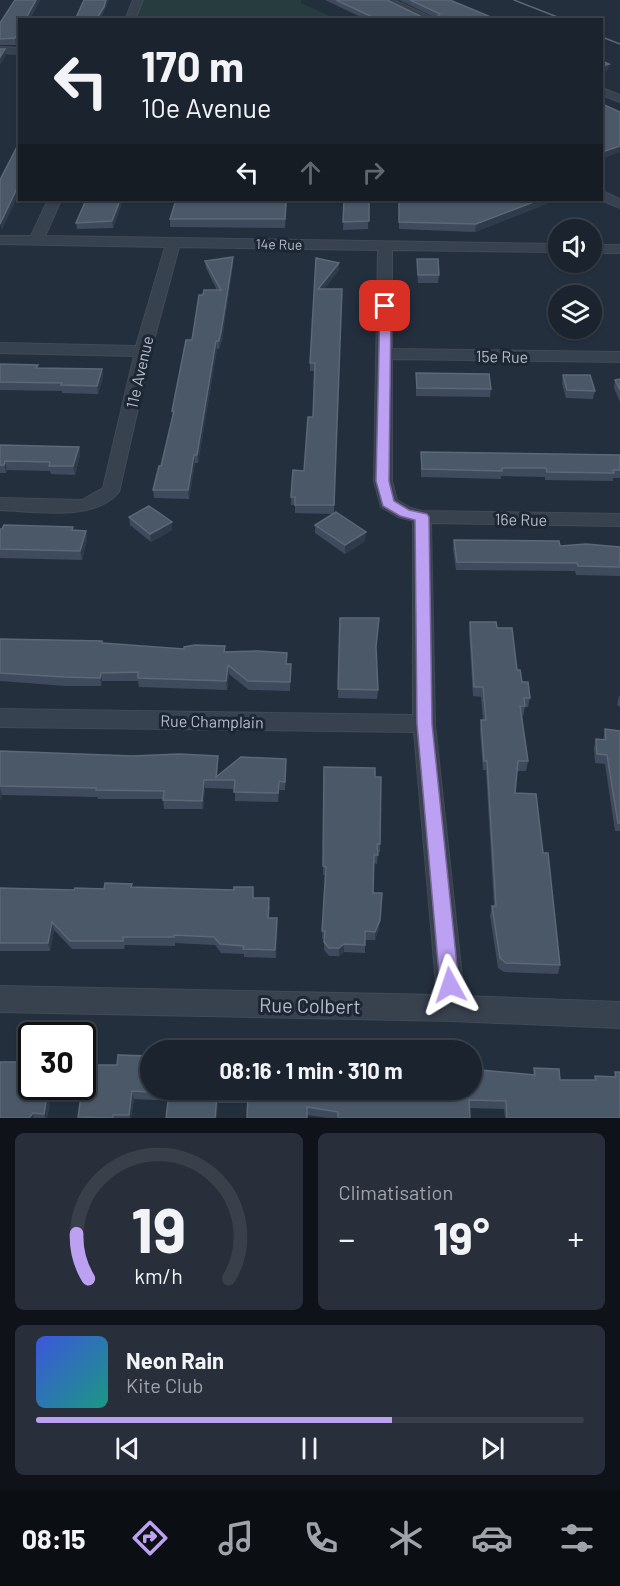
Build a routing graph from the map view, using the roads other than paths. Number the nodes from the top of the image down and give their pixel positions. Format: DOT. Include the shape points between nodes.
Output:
graph roads {
  1 [pos="138,0"];
  2 [pos="386,0"];
  3 [pos="131,18"];
  4 [pos="427,18"];
  5 [pos="0,51"];
  6 [pos="18,51"];
  7 [pos="603,91"];
  8 [pos="620,99"];
  9 [pos="603,196"];
  10 [pos="54,201"];
  11 [pos="620,204"];
  12 [pos="0,240"];
  13 [pos="36,241"];
  14 [pos="173,243"];
  15 [pos="385,246"];
  16 [pos="548,248"];
  17 [pos="602,249"];
  18 [pos="620,249"];
  19 [pos="0,348"];
  20 [pos="143,351"];
  21 [pos="385,354"];
  22 [pos="620,357"];
  23 [pos="0,504"];
  24 [pos="422,517"];
  25 [pos="620,520"];
  26 [pos="0,718"];
  27 [pos="424,724"];
  28 [pos="0,999"];
  29 [pos="452,1008"];
  30 [pos="620,1015"];
  1 -- 3 [label="street"];
  2 -- 4 [label="street"];
  5 -- 6 [label="street"];
  7 -- 8 [label="street"];
  9 -- 11 [label="street"];
  10 -- 13 [label="street"];
  12 -- 13 [label="street, 14e Rue"];
  13 -- 14 [label="street, 14e Rue"];
  14 -- 15 [label="street, 14e Rue"];
  14 -- 20 [label="street, 11e Avenue"];
  15 -- 16 [label="street, 14e Rue"];
  15 -- 21 [label="street"];
  17 -- 18 [label="street"];
  19 -- 20 [label="street"];
  20 -- 23 [label="street, 11e Avenue" via="113,488 102,499 82,506"];
  21 -- 22 [label="street, 15e Rue"];
  21 -- 24 [label="street, 16e Rue" via="383,481 388,503"];
  24 -- 25 [label="street, 16e Rue"];
  24 -- 27 [label="street"];
  26 -- 27 [label="street, Rue Champlain"];
  27 -- 29 [label="street"];
  28 -- 29 [label="street, Rue Colbert"];
  29 -- 30 [label="street, Rue Colbert"];
}
